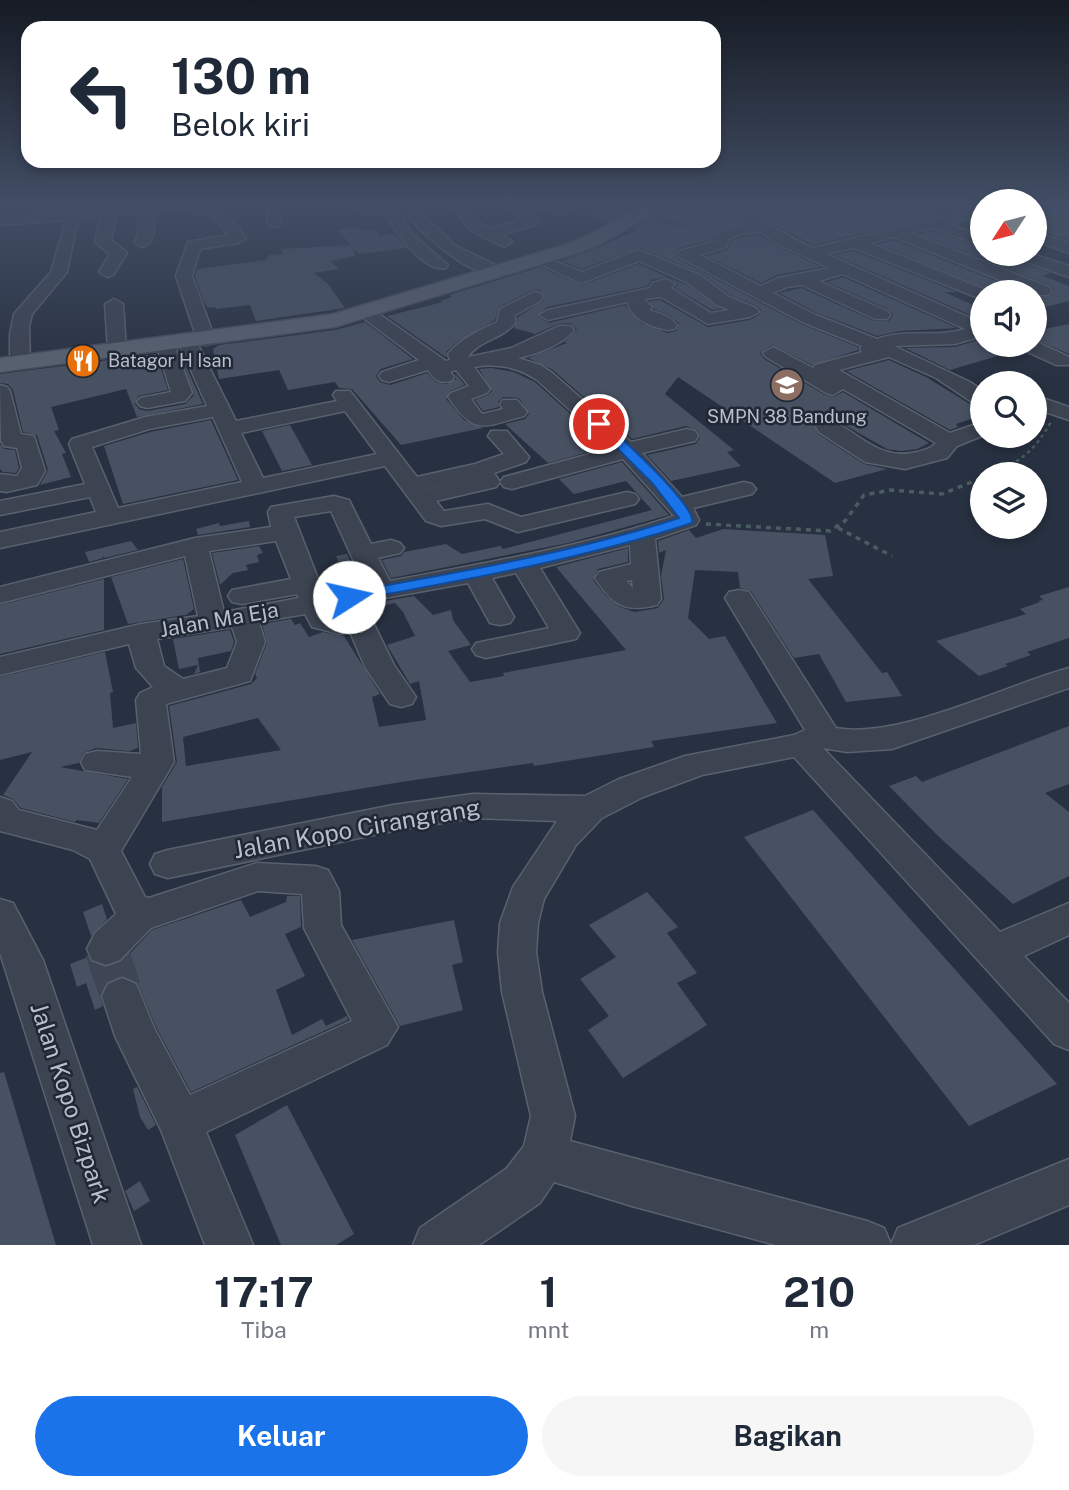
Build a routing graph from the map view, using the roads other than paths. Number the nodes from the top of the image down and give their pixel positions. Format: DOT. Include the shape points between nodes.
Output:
graph roads {
  1 [pos="61,262"];
  2 [pos="113,262"];
  3 [pos="188,262"];
  4 [pos="436,262"];
  5 [pos="469,262"];
  6 [pos="534,262"];
  7 [pos="544,262"];
  8 [pos="622,262"];
  9 [pos="658,262"];
  10 [pos="705,262"];
  11 [pos="832,262"];
  12 [pos="904,262"];
  13 [pos="967,262"];
  14 [pos="1055,262"];
  15 [pos="1048,264"];
  16 [pos="440,265"];
  17 [pos="845,268"];
  18 [pos="761,271"];
  19 [pos="107,272"];
  20 [pos="1069,272"];
  21 [pos="493,278"];
  22 [pos="694,279"];
  23 [pos="804,280"];
  24 [pos="1010,280"];
  25 [pos="784,282"];
  26 [pos="1069,285"];
  27 [pos="970,288"];
  28 [pos="1047,290"];
  29 [pos="664,291"];
  30 [pos="760,292"];
  31 [pos="534,297"];
  32 [pos="114,304"];
  33 [pos="632,306"];
  34 [pos="786,306"];
  35 [pos="687,308"];
  36 [pos="970,309"];
  37 [pos="748,312"];
  38 [pos="366,313"];
  39 [pos="950,314"];
  40 [pos="548,315"];
  41 [pos="881,316"];
  42 [pos="970,324"];
  43 [pos="668,325"];
  44 [pos="19,329"];
  45 [pos="565,330"];
  46 [pos="0,331"];
  47 [pos="970,333"];
  48 [pos="198,340"];
  49 [pos="165,344"];
  50 [pos="117,349"];
  51 [pos="883,349"];
  52 [pos="773,353"];
  53 [pos="1047,354"];
  54 [pos="501,359"];
  55 [pos="1063,361"];
  56 [pos="10,363"];
  57 [pos="445,368"];
  58 [pos="527,368"];
  59 [pos="803,370"];
  60 [pos="939,373"];
  61 [pos="389,376"];
  62 [pos="970,380"];
  63 [pos="475,381"];
  64 [pos="833,389"];
  65 [pos="0,391"];
  66 [pos="970,391"];
  67 [pos="148,402"];
  68 [pos="510,404"];
  69 [pos="1047,406"];
  70 [pos="1069,414"];
  71 [pos="231,421"];
  72 [pos="827,427"];
  73 [pos="970,433"];
  74 [pos="499,436"];
  75 [pos="687,436"];
  76 [pos="949,441"];
  77 [pos="628,450"];
  78 [pos="391,458"];
  79 [pos="0,481"];
  80 [pos="512,482"];
  81 [pos="266,485"];
  82 [pos="99,488"];
  83 [pos="744,489"];
  84 [pos="416,491"];
  85 [pos="627,499"];
  86 [pos="0,508"];
  87 [pos="683,516"];
  88 [pos="110,517"];
  89 [pos="285,532"];
  90 [pos="642,535"];
  91 [pos="0,540"];
  92 [pos="195,546"];
  93 [pos="391,548"];
  94 [pos="362,554"];
  95 [pos="524,564"];
  96 [pos="646,568"];
  97 [pos="476,573"];
  98 [pos="381,591"];
  99 [pos="310,594"];
  100 [pos="0,595"];
  101 [pos="739,598"];
  102 [pos="243,607"];
  103 [pos="354,609"];
  104 [pos="500,617"];
  105 [pos="213,622"];
  106 [pos="141,633"];
  107 [pos="486,649"];
  108 [pos="0,666"];
  109 [pos="1069,678"];
  110 [pos="179,690"];
  111 [pos="401,697"];
  112 [pos="811,740"];
  113 [pos="97,762"];
  114 [pos="155,765"];
  115 [pos="590,809"];
  116 [pos="0,810"];
  117 [pos="103,850"];
  118 [pos="168,864"];
  119 [pos="137,911"];
  120 [pos="0,914"];
  121 [pos="1069,918"];
  122 [pos="106,949"];
  123 [pos="994,952"];
  124 [pos="122,996"];
  125 [pos="1069,1031"];
  126 [pos="180,1122"];
  127 [pos="544,1156"];
  128 [pos="1069,1182"];
  129 [pos="117,1245"];
  130 [pos="229,1245"];
  131 [pos="438,1245"];
  132 [pos="867,1245"];
  133 [pos="915,1245"];
  1 -- 44 [label="street" via="58,274 24,310"];
  2 -- 19 [label="street"];
  3 -- 48 [label="street" via="184,276"];
  4 -- 16 [label="street"];
  5 -- 21 [label="street"];
  6 -- 21 [label="main road"];
  7 -- 8 [label="street" via="581,278"];
  9 -- 22 [label="street"];
  10 -- 30 [label="street"];
  11 -- 17 [label="street"];
  12 -- 27 [label="street"];
  13 -- 24 [label="street"];
  14 -- 15 [label="street"];
  15 -- 20 [label="street"];
  17 -- 23 [label="street"];
  17 -- 39 [label="street"];
  18 -- 25 [label="street"];
  21 -- 38 [label="main road"];
  22 -- 29 [label="street" via="658,287"];
  22 -- 37 [label="street" via="723,301"];
  23 -- 25 [label="street"];
  23 -- 41 [label="street"];
  25 -- 30 [label="street"];
  26 -- 28 [label="street"];
  29 -- 33 [label="street"];
  29 -- 35 [label="street"];
  30 -- 34 [label="street"];
  31 -- 57 [label="street" via="506,313 503,326 464,347"];
  32 -- 50 [label="street"];
  33 -- 35 [label="street" via="656,305 665,312"];
  33 -- 40 [label="street"];
  33 -- 43 [label="street"];
  34 -- 37 [label="street"];
  34 -- 51 [label="street"];
  35 -- 37 [label="street" via="708,319"];
  36 -- 39 [label="street"];
  38 -- 48 [label="main road"];
  38 -- 57 [label="street"];
  39 -- 42 [label="street"];
  44 -- 46 [label="street"];
  44 -- 56 [label="street"];
  45 -- 54 [label="street" via="536,347"];
  47 -- 51 [label="street" via="955,338 897,338"];
  48 -- 49 [label="main road"];
  48 -- 71 [label="street"];
  48 -- 71 [label="street"];
  49 -- 50 [label="main road"];
  49 -- 67 [label="street" via="182,393"];
  50 -- 56 [label="main road"];
  51 -- 59 [label="street"];
  51 -- 60 [label="street"];
  51 -- 76 [label="street" via="822,369"];
  52 -- 59 [label="street"];
  53 -- 55 [label="street"];
  54 -- 57 [label="street"];
  54 -- 58 [label="street"];
  57 -- 61 [label="street"];
  57 -- 63 [label="street"];
  58 -- 63 [label="street"];
  58 -- 77 [label="street" via="544,376"];
  59 -- 64 [label="street"];
  60 -- 62 [label="street"];
  60 -- 66 [label="street"];
  63 -- 68 [label="street" via="480,388 458,397 474,418 517,412"];
  65 -- 79 [label="street" via="12,441 26,441 34,471 29,480 6,485 5,480"];
  69 -- 70 [label="street"];
  71 -- 78 [label="street" via="347,399"];
  71 -- 81 [label="street"];
  71 -- 82 [label="street" via="145,423 81,442"];
  72 -- 76 [label="street" via="873,457 889,462 939,453"];
  73 -- 76 [label="street"];
  74 -- 84 [label="street" via="518,457 481,470 486,484"];
  75 -- 77 [label="street"];
  77 -- 80 [label="street"];
  77 -- 87 [label="street"];
  78 -- 81 [label="street"];
  78 -- 84 [label="street"];
  81 -- 88 [label="street"];
  82 -- 86 [label="street"];
  82 -- 88 [label="street"];
  83 -- 87 [label="street"];
  84 -- 85 [label="street" via="441,519 488,511 518,525"];
  87 -- 90 [label="street"];
  88 -- 91 [label="street"];
  89 -- 92 [label="street"];
  89 -- 94 [label="street" via="280,512 337,503"];
  89 -- 99 [label="street"];
  90 -- 95 [label="street"];
  90 -- 96 [label="street"];
  92 -- 100 [label="street"];
  92 -- 105 [label="street"];
  93 -- 94 [label="street"];
  94 -- 98 [label="street"];
  95 -- 97 [label="street"];
  95 -- 107 [label="street" via="566,633"];
  97 -- 98 [label="street"];
  97 -- 104 [label="street"];
  98 -- 103 [label="street"];
  99 -- 102 [label="street, Jalan Ma Eja"];
  99 -- 103 [label="street" via="322,621 328,624 340,625"];
  101 -- 112 [label="street" via="821,729"];
  102 -- 105 [label="street, Jalan Ma Eja"];
  102 -- 110 [label="street" via="251,642 239,674"];
  103 -- 111 [label="street" via="380,667"];
  105 -- 106 [label="street, Jalan Ma Eja"];
  106 -- 108 [label="street, Jalan Ma Eja"];
  106 -- 110 [label="street" via="149,669"];
  109 -- 112 [label="street, Jalan Kopo Cirangrang" via="892,737"];
  110 -- 114 [label="street" via="151,700"];
  112 -- 115 [label="street, Jalan Kopo Cirangrang" via="697,764"];
  112 -- 123 [label="street"];
  113 -- 114 [label="street"];
  114 -- 117 [label="street"];
  115 -- 118 [label="street, Jalan Kopo Cirangrang" via="473,806"];
  115 -- 127 [label="street, Jalan Kopo Cirangrang" via="564,836 526,897 519,923 522,992 554,1116"];
  116 -- 117 [label="street" via="7,820 83,839"];
  117 -- 119 [label="street"];
  119 -- 122 [label="street" via="128,928"];
  119 -- 126 [label="street" via="160,910 257,877 315,880 323,891 319,919 377,1027"];
  120 -- 129 [label="street, Jalan Kopo Bizpark" via="23,960"];
  121 -- 123 [label="street"];
  123 -- 125 [label="street"];
  124 -- 126 [label="street" via="136,1036"];
  126 -- 130 [label="street"];
  127 -- 131 [label="street, Jalan Kopo Cirangrang" via="523,1186"];
  127 -- 132 [label="street"];
  128 -- 133 [label="street"];
}
